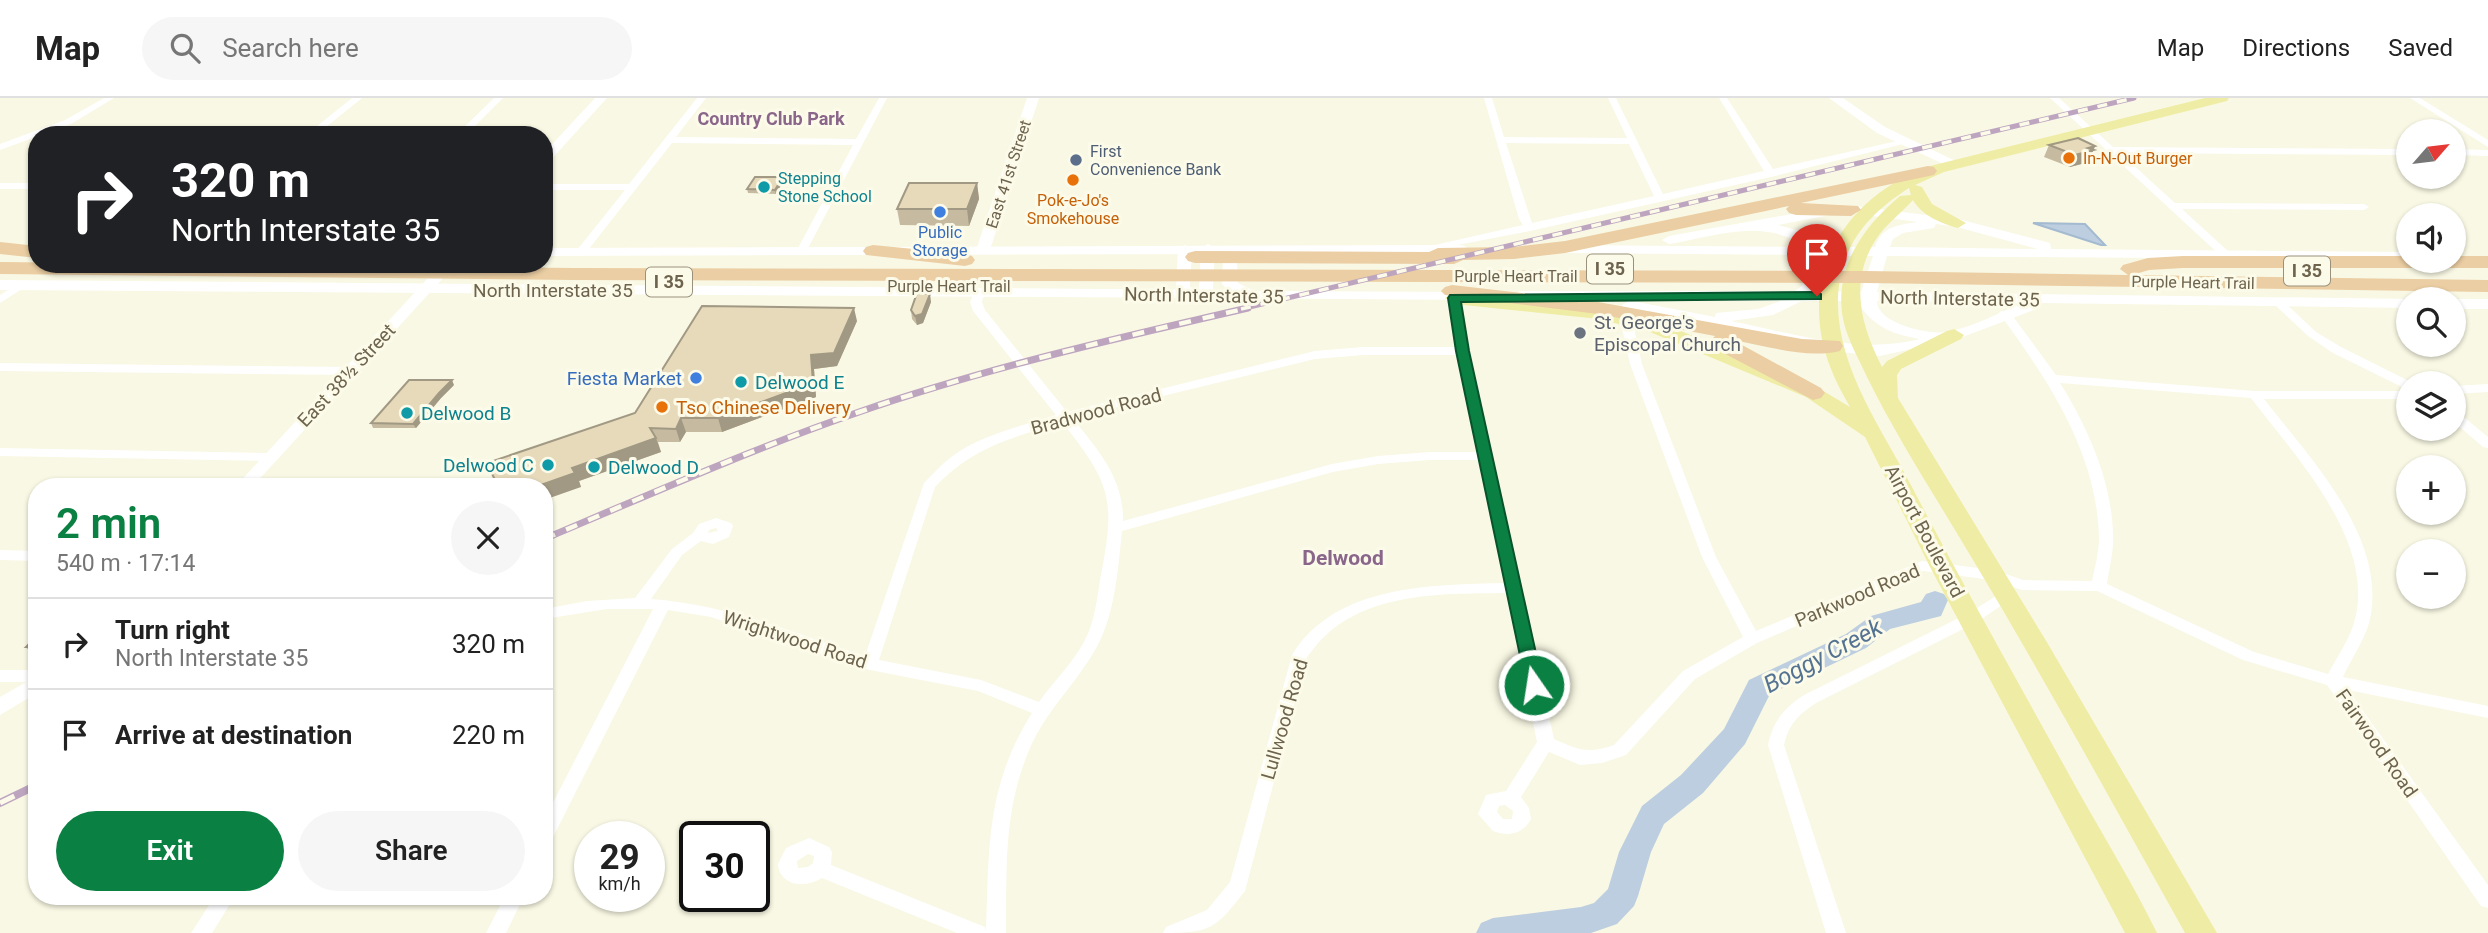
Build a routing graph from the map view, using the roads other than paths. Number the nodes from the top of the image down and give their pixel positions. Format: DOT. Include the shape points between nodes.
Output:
graph roads {
  1 [pos="110,98"];
  2 [pos="358,98"];
  3 [pos="499,98"];
  4 [pos="601,98"];
  5 [pos="702,98"];
  6 [pos="883,98"];
  7 [pos="1033,98"];
  8 [pos="1488,98"];
  9 [pos="1612,98"];
  10 [pos="1723,98"];
  11 [pos="1835,98"];
  12 [pos="2054,98"];
  13 [pos="2221,98"];
  14 [pos="2414,98"];
  15 [pos="57,126"];
  16 [pos="322,126"];
  17 [pos="469,126"];
  18 [pos="2088,130"];
  19 [pos="28,137"];
  20 [pos="669,140"];
  21 [pos="1502,140"];
  22 [pos="1633,141"];
  23 [pos="860,142"];
  24 [pos="1906,142"];
  25 [pos="2488,144"];
  26 [pos="0,147"];
  27 [pos="553,150"];
  28 [pos="2112,150"];
  29 [pos="2396,152"];
  30 [pos="2466,152"];
  31 [pos="2488,152"];
  32 [pos="1957,165"];
  33 [pos="1928,171"];
  34 [pos="1771,174"];
  35 [pos="0,186"];
  36 [pos="28,186"];
  37 [pos="553,187"];
  38 [pos="630,187"];
  39 [pos="1916,190"];
  40 [pos="1660,197"];
  41 [pos="2173,206"];
  42 [pos="2364,207"];
  43 [pos="1869,211"];
  44 [pos="1748,217"];
  45 [pos="1958,223"];
  46 [pos="1530,228"];
  47 [pos="0,247"];
  48 [pos="1208,248"];
  49 [pos="1254,248"];
  50 [pos="1581,248"];
  51 [pos="1137,249"];
  52 [pos="1185,249"];
  53 [pos="1426,249"];
  54 [pos="28,250"];
  55 [pos="802,250"];
  56 [pos="983,250"];
  57 [pos="873,251"];
  58 [pos="28,252"];
  59 [pos="553,252"];
  60 [pos="581,252"];
  61 [pos="2101,254"];
  62 [pos="0,255"];
  63 [pos="2227,255"];
  64 [pos="1360,256"];
  65 [pos="2396,256"];
  66 [pos="2466,258"];
  67 [pos="553,259"];
  68 [pos="2488,260"];
  69 [pos="0,262"];
  70 [pos="28,262"];
  71 [pos="1075,266"];
  72 [pos="0,268"];
  73 [pos="28,268"];
  74 [pos="553,268"];
  75 [pos="553,269"];
  76 [pos="2126,270"];
  77 [pos="1112,271"];
  78 [pos="440,273"];
  79 [pos="2488,273"];
  80 [pos="1908,274"];
  81 [pos="0,276"];
  82 [pos="2209,282"];
  83 [pos="0,285"];
  84 [pos="21,285"];
  85 [pos="428,286"];
  86 [pos="2488,286"];
  87 [pos="1338,287"];
  88 [pos="1132,294"];
  89 [pos="978,295"];
  90 [pos="1194,295"];
  91 [pos="1254,296"];
  92 [pos="1585,297"];
  93 [pos="1454,298"];
  94 [pos="0,300"];
  95 [pos="2065,300"];
  96 [pos="2396,301"];
  97 [pos="2396,302"];
  98 [pos="2279,303"];
  99 [pos="2466,304"];
  100 [pos="2488,304"];
  101 [pos="2005,313"];
  102 [pos="1626,316"];
  103 [pos="1690,316"];
  104 [pos="1649,318"];
  105 [pos="1954,335"];
  106 [pos="1832,346"];
  107 [pos="1863,350"];
  108 [pos="1463,351"];
  109 [pos="0,367"];
  110 [pos="351,371"];
  111 [pos="2054,379"];
  112 [pos="2396,379"];
  113 [pos="2488,388"];
  114 [pos="2466,389"];
  115 [pos="1813,393"];
  116 [pos="2255,395"];
  117 [pos="2396,395"];
  118 [pos="1890,402"];
  119 [pos="1066,416"];
  120 [pos="2466,426"];
  121 [pos="2488,444"];
  122 [pos="0,452"];
  123 [pos="1485,456"];
  124 [pos="270,457"];
  125 [pos="1886,458"];
  126 [pos="251,478"];
  127 [pos="1115,528"];
  128 [pos="701,535"];
  129 [pos="0,555"];
  130 [pos="28,556"];
  131 [pos="1942,568"];
  132 [pos="2000,585"];
  133 [pos="2099,586"];
  134 [pos="1512,588"];
  135 [pos="640,601"];
  136 [pos="664,603"];
  137 [pos="553,612"];
  138 [pos="1972,618"];
  139 [pos="1752,639"];
  140 [pos="870,664"];
  141 [pos="0,676"];
  142 [pos="28,676"];
  143 [pos="2333,681"];
  144 [pos="28,690"];
  145 [pos="0,707"];
  146 [pos="1041,710"];
  147 [pos="2488,712"];
  148 [pos="1546,743"];
  149 [pos="1510,799"];
  150 [pos="553,820"];
  151 [pos="820,869"];
  152 [pos="2488,900"];
  153 [pos="220,905"];
  154 [pos="510,905"];
  155 [pos="201,933"];
  156 [pos="496,933"];
  157 [pos="978,933"];
  158 [pos="996,933"];
  159 [pos="1173,933"];
  160 [pos="1836,933"];
  161 [pos="2141,933"];
  162 [pos="2201,933"];
  1 -- 15 [label="street"];
  2 -- 16 [label="street"];
  3 -- 17 [label="street"];
  4 -- 27 [label="street"];
  5 -- 20 [label="street"];
  6 -- 23 [label="street"];
  7 -- 56 [label="street, East 41st Street"];
  8 -- 21 [label="street"];
  9 -- 22 [label="street"];
  10 -- 34 [label="street"];
  11 -- 24 [label="main road"];
  12 -- 18 [label="street"];
  13 -- 18 [label="main road, Airport Boulevard"];
  14 -- 25 [label="street"];
  18 -- 28 [label="street"];
  18 -- 32 [label="main road, Airport Boulevard"];
  19 -- 26 [label="street"];
  20 -- 23 [label="street"];
  20 -- 38 [label="street"];
  21 -- 22 [label="street"];
  21 -- 46 [label="street"];
  22 -- 40 [label="street"];
  23 -- 55 [label="street"];
  24 -- 32 [label="main road"];
  24 -- 34 [label="street"];
  28 -- 29 [label="street"];
  28 -- 41 [label="street"];
  30 -- 31 [label="street"];
  32 -- 33 [label="main road, Airport Boulevard"];
  32 -- 39 [label="main road, Airport Boulevard"];
  33 -- 43 [label="main road, Airport Boulevard"];
  33 -- 44 [label="highway"];
  34 -- 40 [label="street"];
  35 -- 36 [label="street"];
  37 -- 38 [label="street"];
  38 -- 60 [label="street"];
  39 -- 43 [label="main road, Airport Boulevard"];
  39 -- 45 [label="main road" via="1925,207"];
  40 -- 46 [label="street"];
  41 -- 42 [label="street"];
  41 -- 63 [label="street"];
  43 -- 44 [label="highway"];
  43 -- 45 [label="main road"];
  43 -- 106 [label="main road, Airport Boulevard" via="1849,230 1838,255 1829,295"];
  43 -- 107 [label="main road, Airport Boulevard" via="1870,233 1854,263 1850,291 1851,314"];
  44 -- 50 [label="main road" via="1659,242"];
  44 -- 64 [label="highway" via="1536,251"];
  44 -- 103 [label="main road" via="1806,238 1815,246 1818,274 1802,294 1768,312"];
  45 -- 61 [label="main road" via="2049,247"];
  45 -- 105 [label="main road" via="1909,226 1891,233 1882,244 1869,291 1872,313 1887,324 1910,333"];
  46 -- 53 [label="street"];
  47 -- 54 [label="highway"];
  48 -- 49 [label="main road, North Interstate 35"];
  48 -- 52 [label="main road, North Interstate 35"];
  48 -- 90 [label="street" via="1206,289"];
  49 -- 53 [label="main road, North Interstate 35"];
  49 -- 91 [label="main road" via="1230,259 1230,284"];
  50 -- 53 [label="main road, North Interstate 35"];
  50 -- 80 [label="main road, North Interstate 35" via="1756,250"];
  51 -- 52 [label="main road, North Interstate 35"];
  51 -- 56 [label="main road, North Interstate 35"];
  51 -- 88 [label="main road" via="1167,257 1165,286"];
  52 -- 90 [label="street" via="1183,289"];
  55 -- 57 [label="main road, North Interstate 35"];
  55 -- 60 [label="main road, North Interstate 35"];
  56 -- 57 [label="main road, North Interstate 35"];
  57 -- 71 [label="highway"];
  58 -- 62 [label="highway"];
  59 -- 60 [label="main road, North Interstate 35"];
  61 -- 63 [label="main road, North Interstate 35"];
  61 -- 80 [label="main road, North Interstate 35"];
  63 -- 65 [label="main road, North Interstate 35"];
  64 -- 67 [label="highway, Purple Heart Trail / I 35"];
  64 -- 80 [label="highway, Purple Heart Trail / I 35" via="1857,263"];
  66 -- 68 [label="main road"];
  68 -- 76 [label="highway" via="2183,262"];
  69 -- 70 [label="highway"];
  71 -- 74 [label="highway, Purple Heart Trail / I 35"];
  71 -- 77 [label="highway, Purple Heart Trail / I 35"];
  72 -- 73 [label="highway, Purple Heart Trail / I 35"];
  75 -- 77 [label="highway, Purple Heart Trail / I 35"];
  76 -- 79 [label="highway, Purple Heart Trail / I 35"];
  76 -- 80 [label="highway, Purple Heart Trail / I 35"];
  77 -- 80 [label="highway, Purple Heart Trail / I 35"];
  78 -- 85 [label="street, East 38½ Street"];
  80 -- 82 [label="highway, Purple Heart Trail / I 35"];
  80 -- 87 [label="highway, Purple Heart Trail / I 35" via="1875,282"];
  80 -- 92 [label="main road, North Interstate 35" via="1733,296"];
  80 -- 95 [label="main road, North Interstate 35"];
  81 -- 87 [label="highway, Purple Heart Trail / I 35"];
  82 -- 86 [label="highway, Purple Heart Trail / I 35"];
  82 -- 96 [label="highway" via="2253,291"];
  83 -- 84 [label="main road, North Interstate 35"];
  84 -- 85 [label="main road, North Interstate 35"];
  84 -- 94 [label="street"];
  85 -- 89 [label="main road, North Interstate 35"];
  85 -- 110 [label="street, East 38½ Street"];
  87 -- 102 [label="highway" via="1499,295"];
  88 -- 89 [label="main road, North Interstate 35"];
  88 -- 90 [label="main road, North Interstate 35"];
  89 -- 119 [label="street" via="979,311"];
  90 -- 91 [label="main road, North Interstate 35"];
  91 -- 93 [label="main road, North Interstate 35"];
  92 -- 93 [label="main road, North Interstate 35"];
  92 -- 103 [label="main road"];
  93 -- 102 [label="main road"];
  93 -- 108 [label="street"];
  95 -- 98 [label="main road, North Interstate 35"];
  95 -- 101 [label="main road"];
  97 -- 98 [label="main road, North Interstate 35"];
  98 -- 112 [label="street" via="2312,334"];
  99 -- 100 [label="main road"];
  101 -- 105 [label="main road"];
  101 -- 111 [label="street"];
  102 -- 104 [label="highway"];
  102 -- 115 [label="main road"];
  102 -- 139 [label="street" via="1636,364 1709,557"];
  103 -- 106 [label="main road"];
  104 -- 106 [label="highway" via="1781,343"];
  104 -- 115 [label="highway" via="1731,347"];
  105 -- 107 [label="main road" via="1898,349"];
  105 -- 118 [label="main road" via="1894,365 1887,375"];
  106 -- 107 [label="main road"];
  106 -- 125 [label="main road, Airport Boulevard"];
  107 -- 118 [label="main road, Airport Boulevard"];
  108 -- 119 [label="street, Bradwood Road" via="1315,355"];
  108 -- 123 [label="street"];
  109 -- 110 [label="street"];
  110 -- 124 [label="street, East 38½ Street"];
  111 -- 116 [label="street"];
  111 -- 133 [label="street" via="2076,422 2097,483 2106,538"];
  113 -- 114 [label="street"];
  115 -- 125 [label="main road" via="1873,436"];
  116 -- 117 [label="street"];
  116 -- 143 [label="street, Fairwood Road" via="2343,515 2360,551 2367,585 2364,615"];
  118 -- 132 [label="main road, Airport Boulevard"];
  119 -- 127 [label="street" via="1097,457 1111,485"];
  119 -- 140 [label="street, Bradwood Road" via="970,451 929,486"];
  120 -- 121 [label="street"];
  122 -- 124 [label="street"];
  123 -- 127 [label="street" via="1378,460 1332,468"];
  123 -- 134 [label="street"];
  124 -- 126 [label="street, East 38½ Street"];
  125 -- 131 [label="main road, Airport Boulevard"];
  127 -- 146 [label="street" via="1094,638"];
  128 -- 135 [label="street" via="677,552"];
  129 -- 130 [label="street"];
  131 -- 132 [label="street, Parkwood Road"];
  131 -- 138 [label="main road, Airport Boulevard"];
  131 -- 139 [label="street, Parkwood Road" via="1922,566"];
  132 -- 133 [label="street, Parkwood Road"];
  132 -- 138 [label="street"];
  132 -- 162 [label="main road, Airport Boulevard"];
  133 -- 143 [label="street, Parkwood Road" via="2249,656"];
  134 -- 148 [label="street"];
  134 -- 159 [label="street, Lullwood Road" via="1419,590 1389,597 1337,619 1308,644 1300,655 1238,885 1214,916"];
  135 -- 136 [label="street, Wrightwood Road"];
  135 -- 137 [label="street, Wrightwood Road"];
  136 -- 140 [label="street, Wrightwood Road" via="713,612"];
  136 -- 150 [label="street"];
  138 -- 160 [label="street" via="1810,699 1780,725 1776,746"];
  138 -- 161 [label="main road, Airport Boulevard"];
  139 -- 148 [label="street, Parkwood Road" via="1689,675 1620,750 1580,758"];
  140 -- 146 [label="street, Wrightwood Road" via="981,686"];
  141 -- 142 [label="street"];
  143 -- 147 [label="street, Parkwood Road"];
  143 -- 152 [label="street, Fairwood Road"];
  144 -- 145 [label="street"];
  146 -- 158 [label="street" via="1006,788 999,825"];
  148 -- 149 [label="street"];
  151 -- 157 [label="street"];
  153 -- 155 [label="street"];
  154 -- 156 [label="street"];
}
